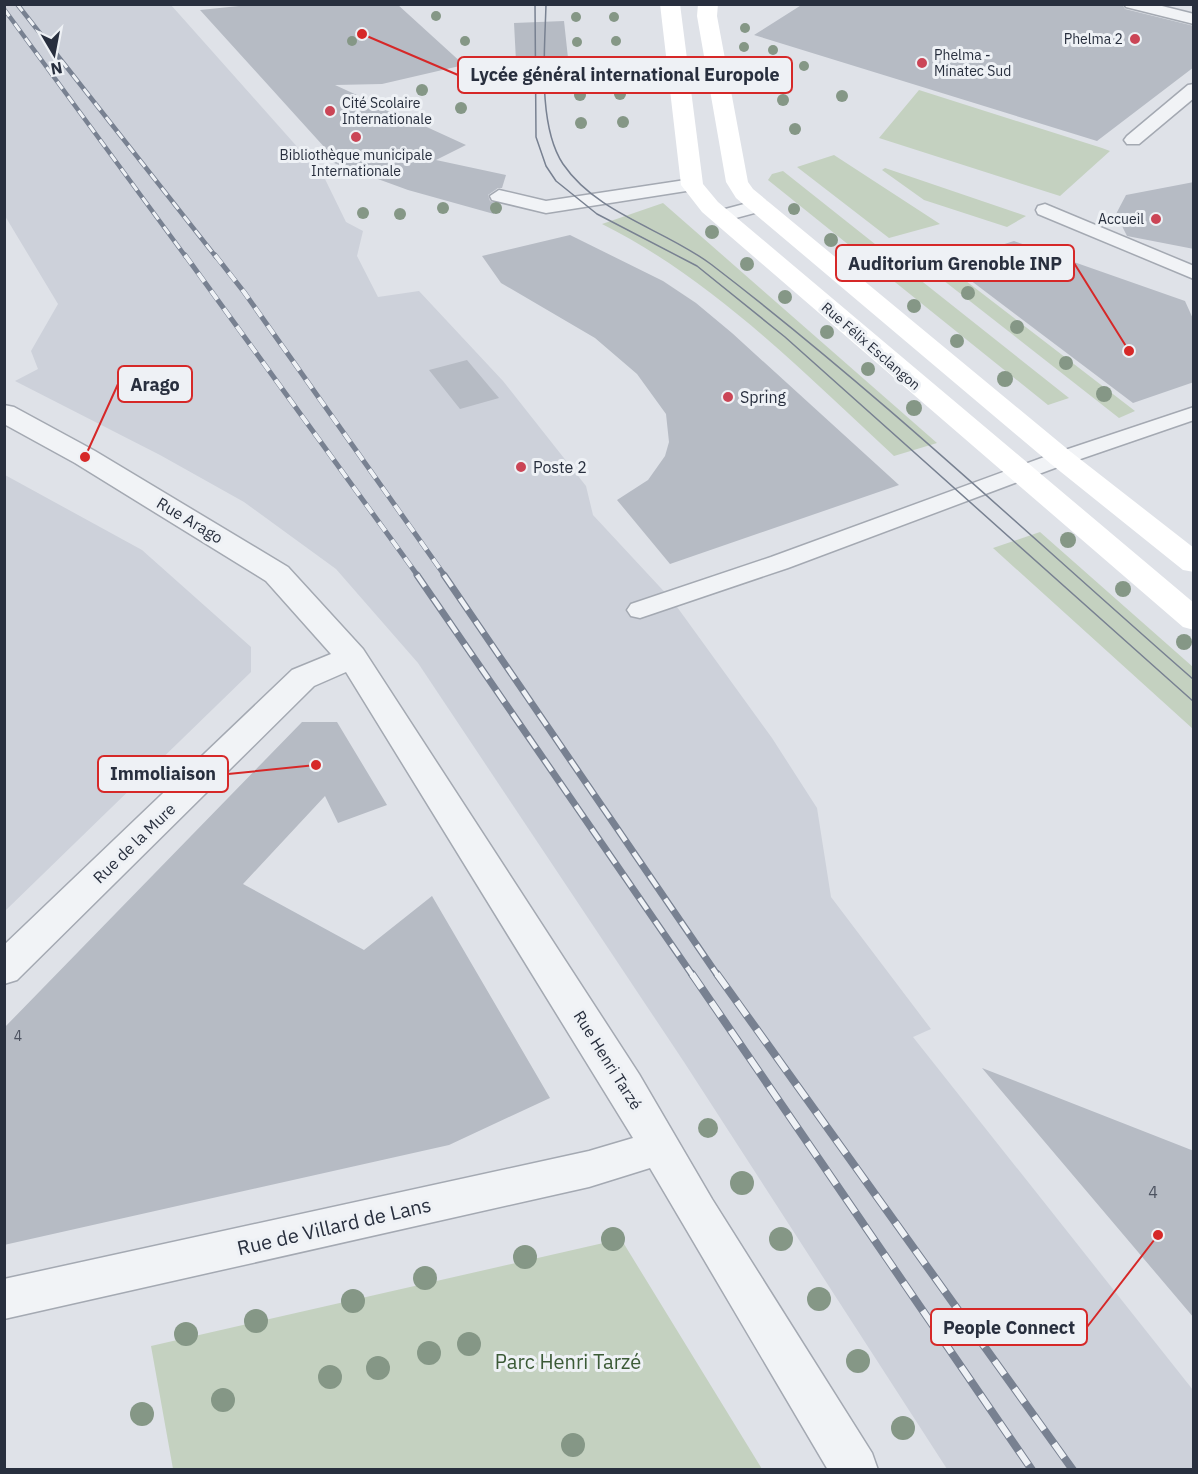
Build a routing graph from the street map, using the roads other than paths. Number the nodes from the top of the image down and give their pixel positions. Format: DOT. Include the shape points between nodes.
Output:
graph roads {
  1 [pos="670,4"];
  2 [pos="708,4"];
  3 [pos="1132,4"];
  4 [pos="1194,19"];
  5 [pos="1194,89"];
  6 [pos="1133,140"];
  7 [pos="692,185"];
  8 [pos="500,196"];
  9 [pos="759,206"];
  10 [pos="1045,210"];
  11 [pos="721,216"];
  12 [pos="1194,273"];
  13 [pos="4,413"];
  14 [pos="1194,413"];
  15 [pos="1061,458"];
  16 [pos="1019,473"];
  17 [pos="1194,563"];
  18 [pos="640,610"];
  19 [pos="1194,620"];
  20 [pos="352,657"];
  21 [pos="4,969"];
  22 [pos="661,1148"];
  23 [pos="4,1299"];
  24 [pos="855,1470"];
  1 -- 7 [label="street"];
  2 -- 9 [label="street" via="737,182"];
  3 -- 4 [label="lane"];
  5 -- 6 [label="lane"];
  7 -- 8 [label="lane" via="546,207"];
  7 -- 11 [label="street, Rue Félix Esclangon"];
  9 -- 11 [label="lane"];
  9 -- 15 [label="street"];
  10 -- 12 [label="lane"];
  11 -- 16 [label="street, Rue Félix Esclangon"];
  13 -- 20 [label="street, Rue Arago" via="277,573"];
  14 -- 15 [label="lane"];
  15 -- 16 [label="lane"];
  15 -- 17 [label="street"];
  16 -- 18 [label="lane"];
  16 -- 19 [label="street, Rue Félix Esclangon"];
  20 -- 21 [label="street, Rue de la Mure" via="303,678"];
  20 -- 22 [label="street, Rue Henri Tarzé"];
  22 -- 23 [label="street, Rue de Villard de Lans" via="590,1169"];
  22 -- 24 [label="street, Rue Henri Tarzé"];
}
